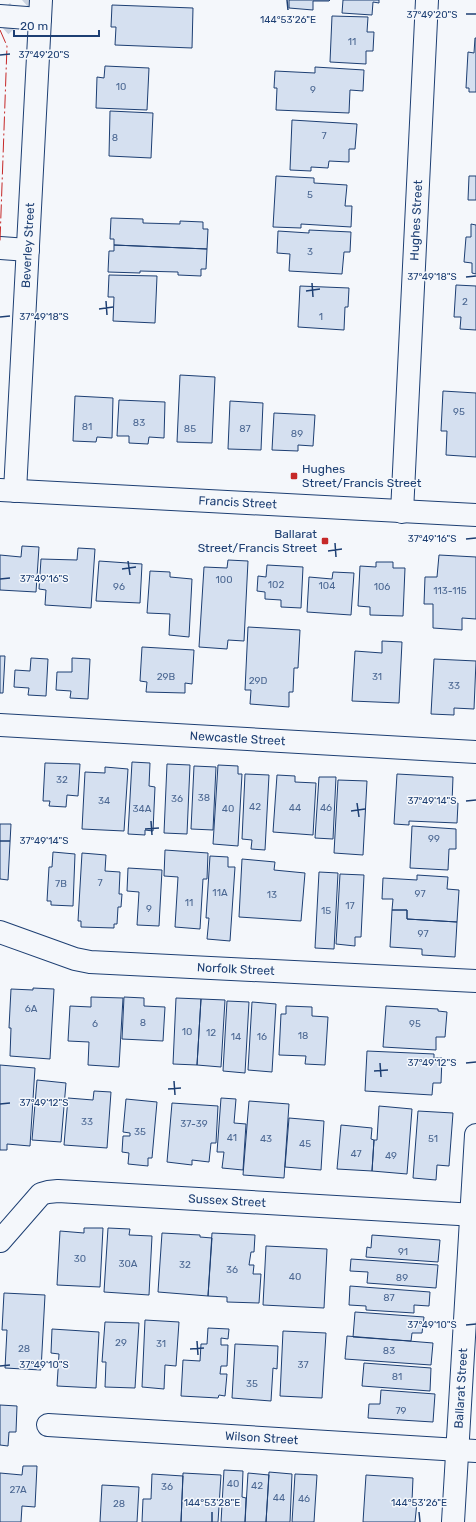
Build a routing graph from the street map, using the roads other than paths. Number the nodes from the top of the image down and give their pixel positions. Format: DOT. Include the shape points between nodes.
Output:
graph roads {
  1 [pos="427,0"];
  2 [pos="41,9"];
  3 [pos="0,16"];
  4 [pos="0,248"];
  5 [pos="28,250"];
  6 [pos="8,491"];
  7 [pos="402,512"];
  8 [pos="476,515"];
  9 [pos="0,725"];
  10 [pos="476,752"];
  11 [pos="0,932"];
  12 [pos="476,981"];
  13 [pos="476,1135"];
  14 [pos="474,1215"];
  15 [pos="0,1241"];
  16 [pos="48,1425"];
  17 [pos="467,1450"];
  18 [pos="453,1522"];
  1 -- 7 [label="street, Hughes Street"];
  2 -- 3 [label="street"];
  2 -- 5 [label="street, Beverley Street"];
  4 -- 5 [label="street"];
  5 -- 6 [label="street, Beverley Street"];
  6 -- 7 [label="street, Francis Street"];
  7 -- 8 [label="street, Francis Street"];
  9 -- 10 [label="street, Newcastle Street"];
  11 -- 12 [label="street, Norfolk Street" via="74,959 90,962"];
  13 -- 14 [label="street, Ballarat Street"];
  14 -- 15 [label="street, Sussex Street" via="58,1191 41,1194"];
  14 -- 17 [label="street, Ballarat Street"];
  16 -- 17 [label="street, Wilson Street"];
  17 -- 18 [label="street, Ballarat Street"];
}
